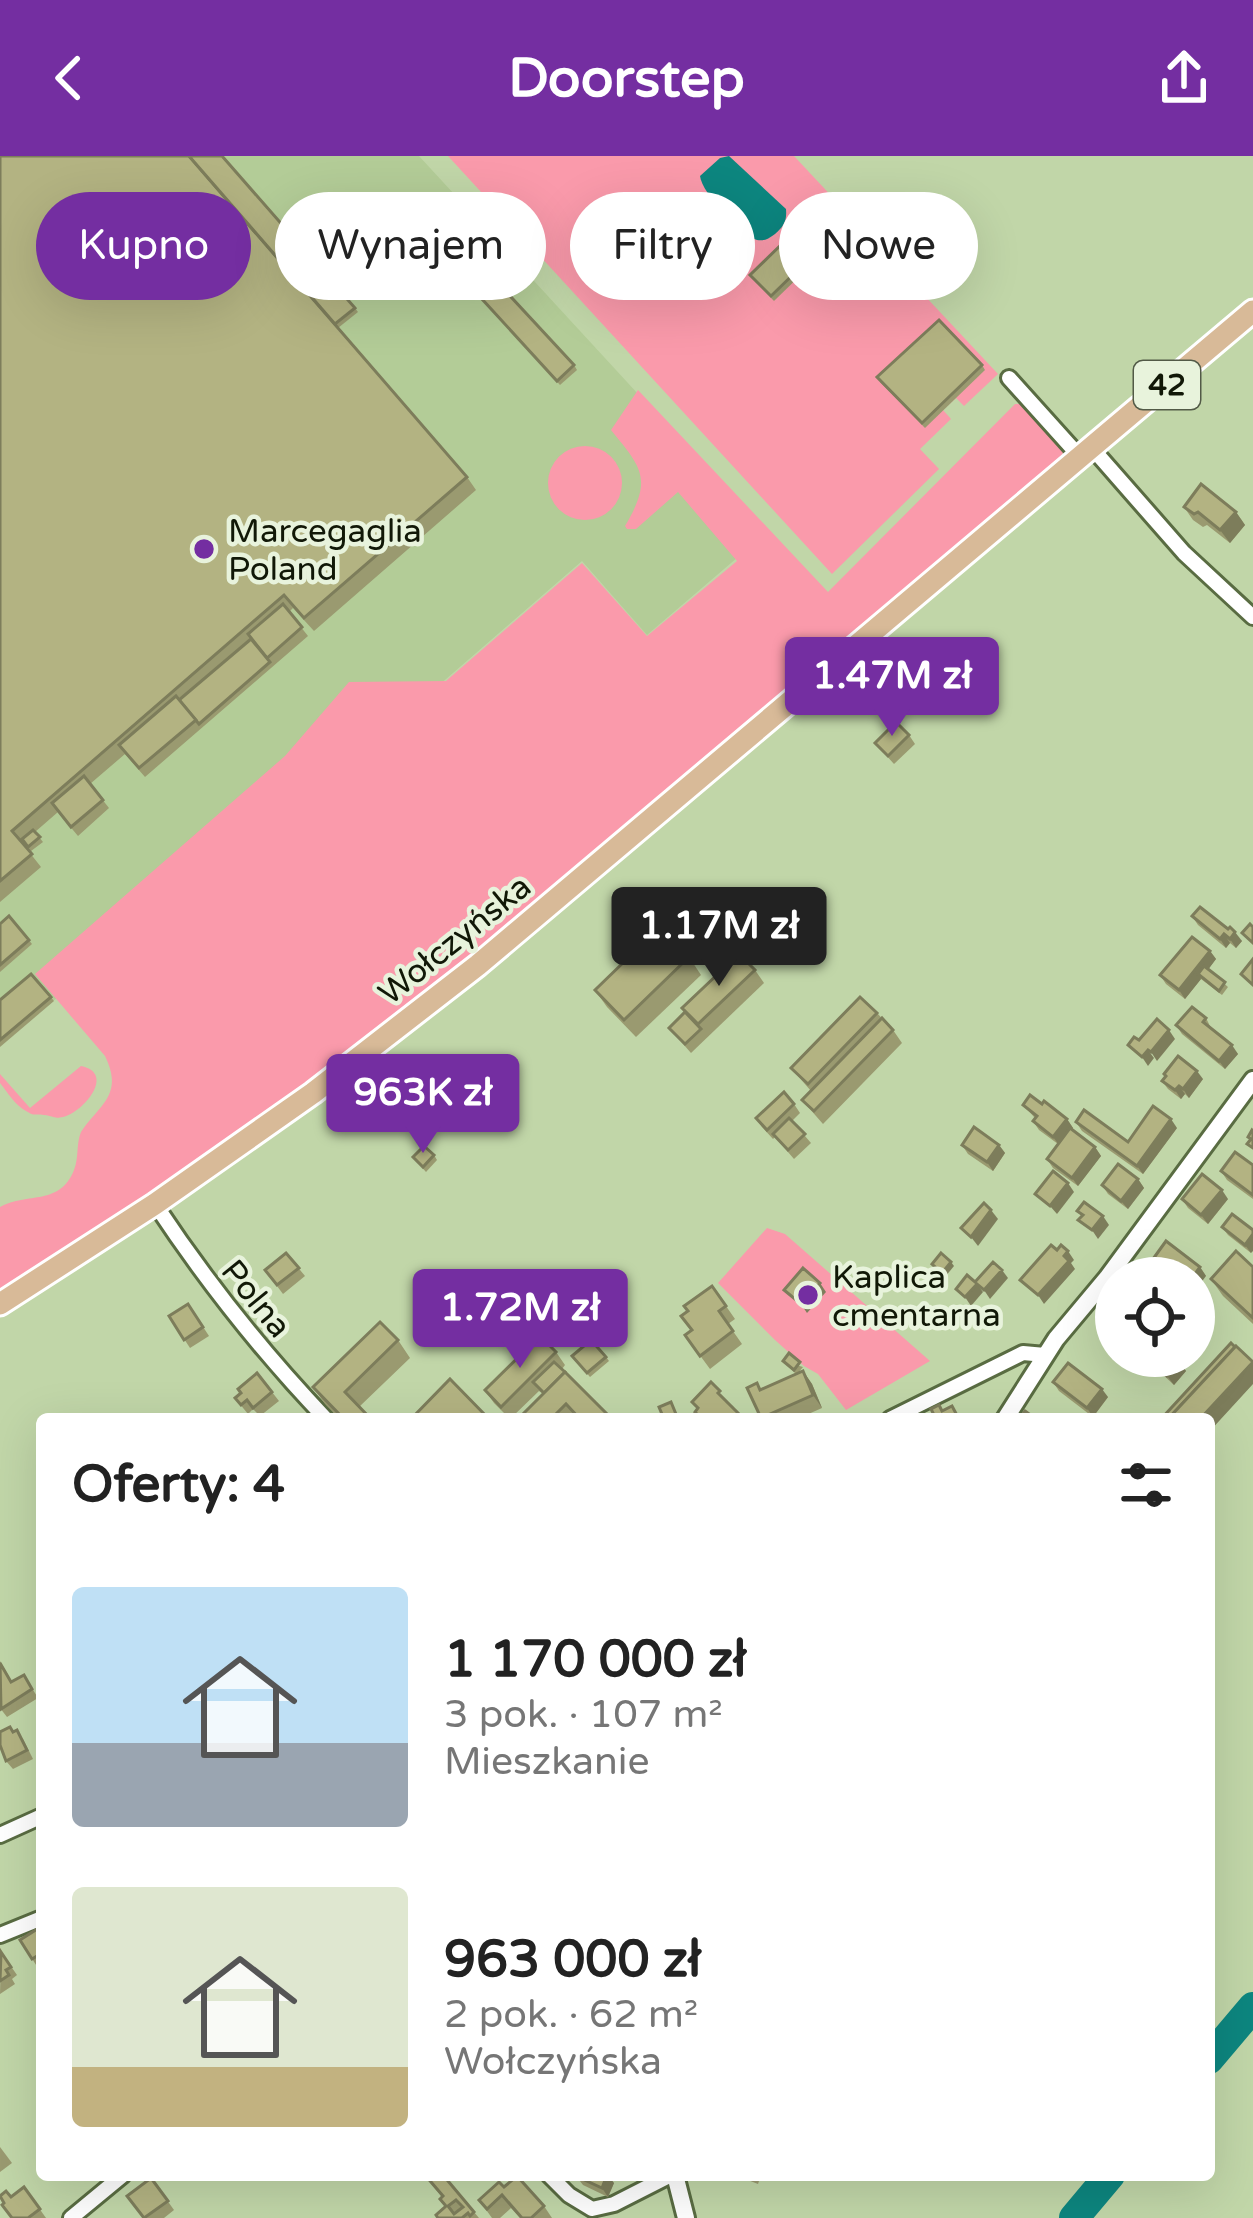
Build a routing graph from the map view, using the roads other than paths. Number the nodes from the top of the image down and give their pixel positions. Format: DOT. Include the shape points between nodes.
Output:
graph roads {
  1 [pos="1253,311"];
  2 [pos="1009,378"];
  3 [pos="1087,453"];
  4 [pos="1253,617"];
  5 [pos="1253,1080"];
  6 [pos="155,1204"];
  7 [pos="0,1304"];
  8 [pos="1045,1354"];
  9 [pos="321,1413"];
  10 [pos="902,1413"];
  11 [pos="1009,1413"];
  12 [pos="36,1819"];
  13 [pos="0,1835"];
  14 [pos="36,1920"];
  15 [pos="0,1934"];
  16 [pos="116,2181"];
  17 [pos="555,2181"];
  18 [pos="662,2181"];
  19 [pos="676,2181"];
  20 [pos="590,2213"];
  21 [pos="71,2218"];
  22 [pos="686,2218"];
  1 -- 3 [label="main road, Wołczyńska / 42"];
  2 -- 3 [label="street"];
  3 -- 4 [label="street"];
  3 -- 6 [label="main road, Wołczyńska / 42" via="478,965"];
  5 -- 8 [label="street"];
  6 -- 7 [label="main road, Wołczyńska / 42"];
  6 -- 9 [label="street, Polna" via="245,1328"];
  8 -- 10 [label="street" via="1023,1354"];
  8 -- 11 [label="street"];
  12 -- 13 [label="street"];
  14 -- 15 [label="street"];
  16 -- 21 [label="street"];
  17 -- 20 [label="street"];
  18 -- 20 [label="street"];
  19 -- 22 [label="street"];
}
